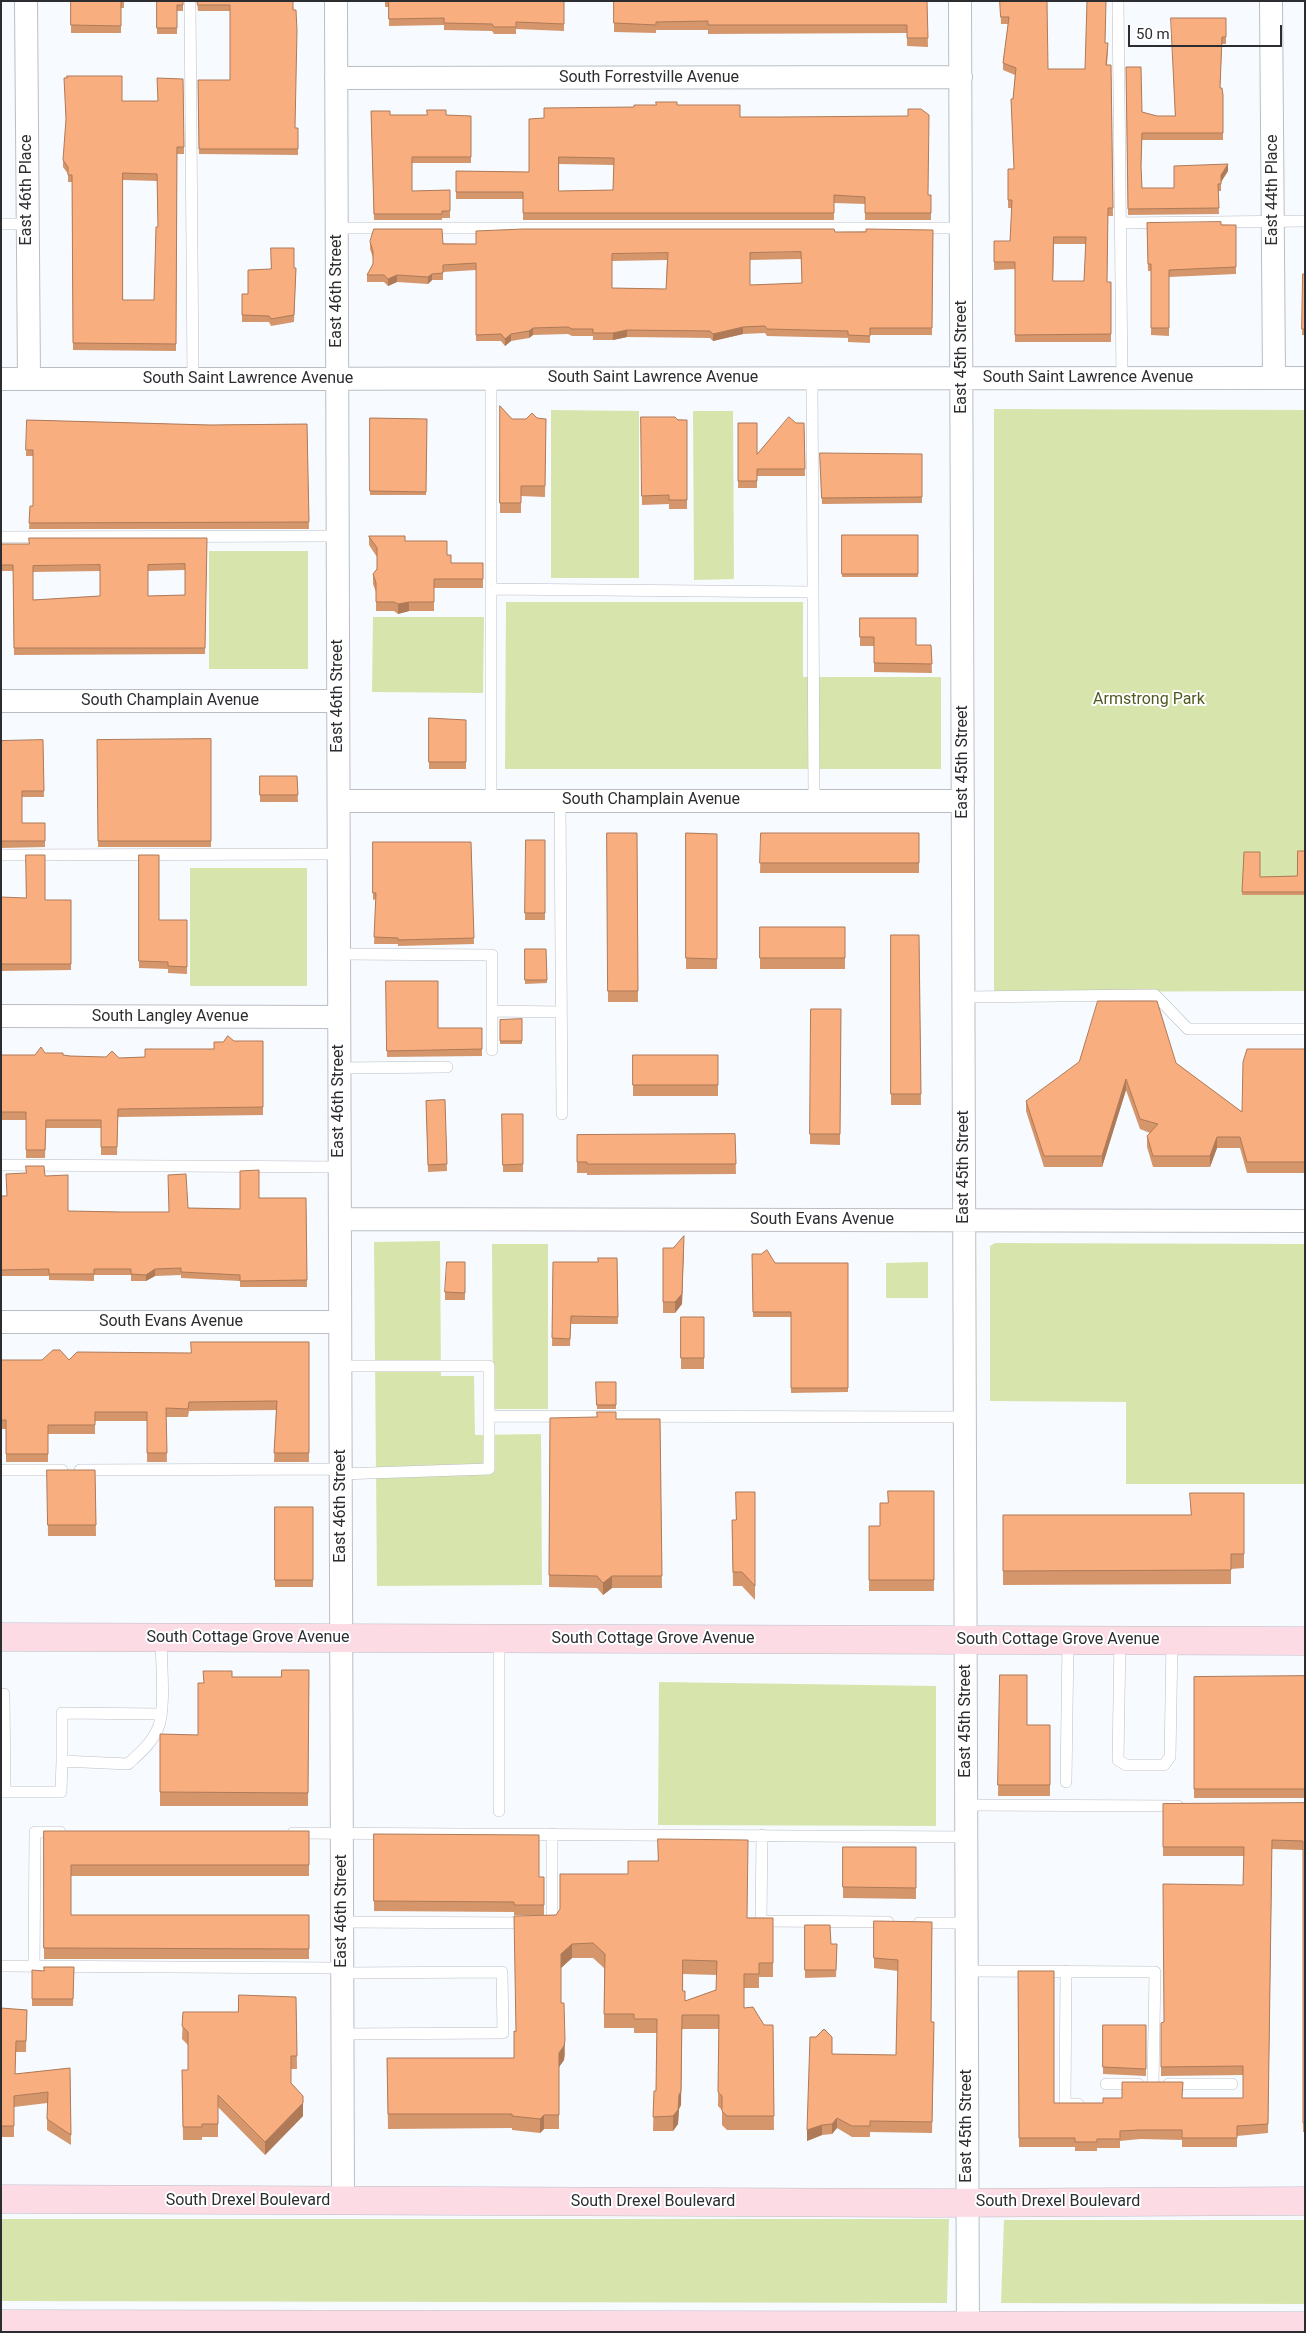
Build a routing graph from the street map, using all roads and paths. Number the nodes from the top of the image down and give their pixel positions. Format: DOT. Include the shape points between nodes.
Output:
graph roads {
  1 [pos="26,1"];
  2 [pos="190,1"];
  3 [pos="336,1"];
  4 [pos="960,1"];
  5 [pos="1118,1"];
  6 [pos="1271,1"];
  7 [pos="336,78"];
  8 [pos="961,78"];
  9 [pos="1305,221"];
  10 [pos="1273,222"];
  11 [pos="1121,223"];
  12 [pos="1,224"];
  13 [pos="28,224"];
  14 [pos="337,228"];
  15 [pos="961,228"];
  16 [pos="337,378"];
  17 [pos="812,378"];
  18 [pos="962,378"];
  19 [pos="1122,378"];
  20 [pos="1274,378"];
  21 [pos="1305,378"];
  22 [pos="1,379"];
  23 [pos="29,379"];
  24 [pos="193,379"];
  25 [pos="491,379"];
  26 [pos="338,536"];
  27 [pos="1,537"];
  28 [pos="491,588"];
  29 [pos="812,592"];
  30 [pos="1,701"];
  31 [pos="338,701"];
  32 [pos="492,800"];
  33 [pos="560,800"];
  34 [pos="814,800"];
  35 [pos="338,801"];
  36 [pos="963,801"];
  37 [pos="339,854"];
  38 [pos="1,855"];
  39 [pos="339,954"];
  40 [pos="964,996"];
  41 [pos="492,1011"];
  42 [pos="561,1012"];
  43 [pos="1,1016"];
  44 [pos="339,1018"];
  45 [pos="1305,1029"];
  46 [pos="492,1050"];
  47 [pos="447,1067"];
  48 [pos="339,1068"];
  49 [pos="562,1114"];
  50 [pos="1,1165"];
  51 [pos="340,1166"];
  52 [pos="340,1219"];
  53 [pos="965,1221"];
  54 [pos="1305,1221"];
  55 [pos="1,1322"];
  56 [pos="340,1322"];
  57 [pos="340,1366"];
  58 [pos="489,1416"];
  59 [pos="965,1417"];
  60 [pos="1,1470"];
  61 [pos="341,1471"];
  62 [pos="1,1638"];
  63 [pos="161,1638"];
  64 [pos="341,1638"];
  65 [pos="500,1639"];
  66 [pos="966,1640"];
  67 [pos="1068,1640"];
  68 [pos="1120,1640"];
  69 [pos="1172,1641"];
  70 [pos="1305,1641"];
  71 [pos="4,1694"];
  72 [pos="161,1714"];
  73 [pos="62,1761"];
  74 [pos="1066,1782"];
  75 [pos="3,1792"];
  76 [pos="966,1805"];
  77 [pos="1195,1806"];
  78 [pos="499,1811"];
  79 [pos="74,1832"];
  80 [pos="277,1833"];
  81 [pos="341,1833"];
  82 [pos="552,1834"];
  83 [pos="762,1835"];
  84 [pos="966,1837"];
  85 [pos="342,1922"];
  86 [pos="967,1923"];
  87 [pos="1,1966"];
  88 [pos="34,1967"];
  89 [pos="342,1970"];
  90 [pos="967,1971"];
  91 [pos="1066,1971"];
  92 [pos="342,2034"];
  93 [pos="1106,2084"];
  94 [pos="1153,2084"];
  95 [pos="1232,2084"];
  96 [pos="1091,2103"];
  97 [pos="1,2199"];
  98 [pos="342,2201"];
  99 [pos="1305,2201"];
  100 [pos="968,2202"];
  101 [pos="1,2324"];
  102 [pos="1305,2326"];
  103 [pos="340,2329"];
  104 [pos="820,2329"];
  105 [pos="968,2329"];
  1 -- 13 [label="street, East 46th Place"];
  2 -- 24 [label="lane"];
  3 -- 7 [label="street, East 46th Street"];
  4 -- 8 [label="street, East 45th Street"];
  5 -- 11 [label="lane"];
  6 -- 10 [label="street, East 44th Place"];
  7 -- 8 [label="street, South Forrestville Avenue"];
  7 -- 14 [label="street, East 46th Street"];
  8 -- 15 [label="street, East 45th Street"];
  9 -- 10 [label="lane"];
  10 -- 11 [label="lane"];
  10 -- 20 [label="street, East 44th Place"];
  11 -- 19 [label="lane"];
  12 -- 13 [label="lane"];
  13 -- 23 [label="street, East 46th Place"];
  14 -- 15 [label="lane"];
  14 -- 16 [label="street, East 46th Street"];
  15 -- 18 [label="street, East 45th Street"];
  16 -- 24 [label="street, South Saint Lawrence Avenue"];
  16 -- 25 [label="street, South Saint Lawrence Avenue"];
  16 -- 26 [label="street, East 46th Street"];
  17 -- 18 [label="street, South Saint Lawrence Avenue"];
  17 -- 25 [label="street, South Saint Lawrence Avenue"];
  17 -- 29 [label="lane"];
  18 -- 19 [label="street, South Saint Lawrence Avenue"];
  18 -- 36 [label="street, East 45th Street"];
  19 -- 20 [label="street, South Saint Lawrence Avenue"];
  20 -- 21 [label="street, South Saint Lawrence Avenue"];
  22 -- 23 [label="street, South Saint Lawrence Avenue"];
  23 -- 24 [label="street, South Saint Lawrence Avenue"];
  25 -- 28 [label="lane"];
  26 -- 27 [label="lane"];
  26 -- 31 [label="street, East 46th Street"];
  28 -- 29 [label="lane"];
  28 -- 32 [label="lane"];
  29 -- 34 [label="lane"];
  30 -- 31 [label="street, South Champlain Avenue"];
  31 -- 35 [label="street, East 46th Street"];
  32 -- 33 [label="street, South Champlain Avenue"];
  32 -- 35 [label="street, South Champlain Avenue"];
  33 -- 34 [label="street, South Champlain Avenue"];
  33 -- 42 [label="lane"];
  34 -- 36 [label="street, South Champlain Avenue"];
  35 -- 37 [label="street, East 46th Street"];
  36 -- 40 [label="street, East 45th Street"];
  37 -- 38 [label="lane"];
  37 -- 39 [label="street, East 46th Street"];
  39 -- 41 [label="lane" via="492,955"];
  39 -- 44 [label="street, East 46th Street"];
  40 -- 45 [label="lane" via="1155,995 1188,1029"];
  40 -- 53 [label="street, East 45th Street"];
  41 -- 42 [label="lane"];
  41 -- 46 [label="lane"];
  42 -- 49 [label="lane"];
  43 -- 44 [label="street, South Langley Avenue"];
  44 -- 48 [label="street, East 46th Street"];
  47 -- 48 [label="lane"];
  48 -- 51 [label="street, East 46th Street"];
  50 -- 51 [label="lane"];
  51 -- 52 [label="street, East 46th Street"];
  52 -- 53 [label="street, South Evans Avenue"];
  52 -- 56 [label="street, East 46th Street"];
  53 -- 54 [label="street, South Evans Avenue"];
  53 -- 59 [label="street, East 45th Street"];
  55 -- 56 [label="street, South Evans Avenue"];
  56 -- 57 [label="street, East 46th Street"];
  57 -- 58 [label="lane" via="489,1366"];
  57 -- 61 [label="street, East 46th Street"];
  58 -- 59 [label="lane"];
  58 -- 61 [label="lane" via="489,1469"];
  59 -- 66 [label="street, East 45th Street"];
  60 -- 61 [label="lane"];
  61 -- 64 [label="street, East 46th Street"];
  62 -- 63 [label="street, South Cottage Grove Avenue"];
  63 -- 64 [label="street, South Cottage Grove Avenue"];
  63 -- 72 [label="lane"];
  64 -- 65 [label="street, South Cottage Grove Avenue"];
  64 -- 81 [label="street, East 46th Street"];
  65 -- 66 [label="street, South Cottage Grove Avenue"];
  65 -- 78 [label="lane"];
  66 -- 67 [label="street, South Cottage Grove Avenue"];
  66 -- 76 [label="street, East 45th Street"];
  67 -- 68 [label="street, South Cottage Grove Avenue"];
  67 -- 74 [label="lane"];
  68 -- 69 [label="street, South Cottage Grove Avenue"];
  68 -- 69 [label="lane" via="1118,1760 1126,1765 1164,1765 1170,1756"];
  69 -- 70 [label="street, South Cottage Grove Avenue"];
  71 -- 75 [label="lane"];
  72 -- 73 [label="lane" via="158,1727 146,1748 128,1764"];
  72 -- 73 [label="lane" via="62,1713"];
  73 -- 75 [label="lane" via="61,1792"];
  76 -- 77 [label="lane"];
  76 -- 84 [label="street, East 45th Street"];
  79 -- 88 [label="lane" via="35,1832"];
  80 -- 81 [label="lane"];
  81 -- 82 [label="lane"];
  81 -- 85 [label="street, East 46th Street"];
  82 -- 83 [label="lane"];
  82 -- 85 [label="lane" via="552,1923"];
  83 -- 84 [label="lane"];
  83 -- 86 [label="lane" via="761,1921"];
  84 -- 86 [label="street, East 45th Street"];
  85 -- 89 [label="street, East 46th Street"];
  86 -- 90 [label="street, East 45th Street"];
  87 -- 88 [label="lane"];
  88 -- 89 [label="lane"];
  89 -- 92 [label="street, East 46th Street"];
  89 -- 92 [label="lane" via="502,1972 502,2033"];
  90 -- 91 [label="lane"];
  90 -- 100 [label="street, East 45th Street"];
  91 -- 94 [label="lane" via="1155,1972"];
  91 -- 96 [label="lane" via="1065,2104"];
  92 -- 98 [label="street, East 46th Street"];
  93 -- 94 [label="lane"];
  94 -- 95 [label="lane"];
  97 -- 98 [label="street, South Drexel Boulevard"];
  98 -- 100 [label="street, South Drexel Boulevard"];
  99 -- 100 [label="street, South Drexel Boulevard"];
  100 -- 105 [label="street, East 45th Street"];
  101 -- 103 [label="street"];
  102 -- 105 [label="street"];
  103 -- 104 [label="street"];
  104 -- 105 [label="street"];
}
